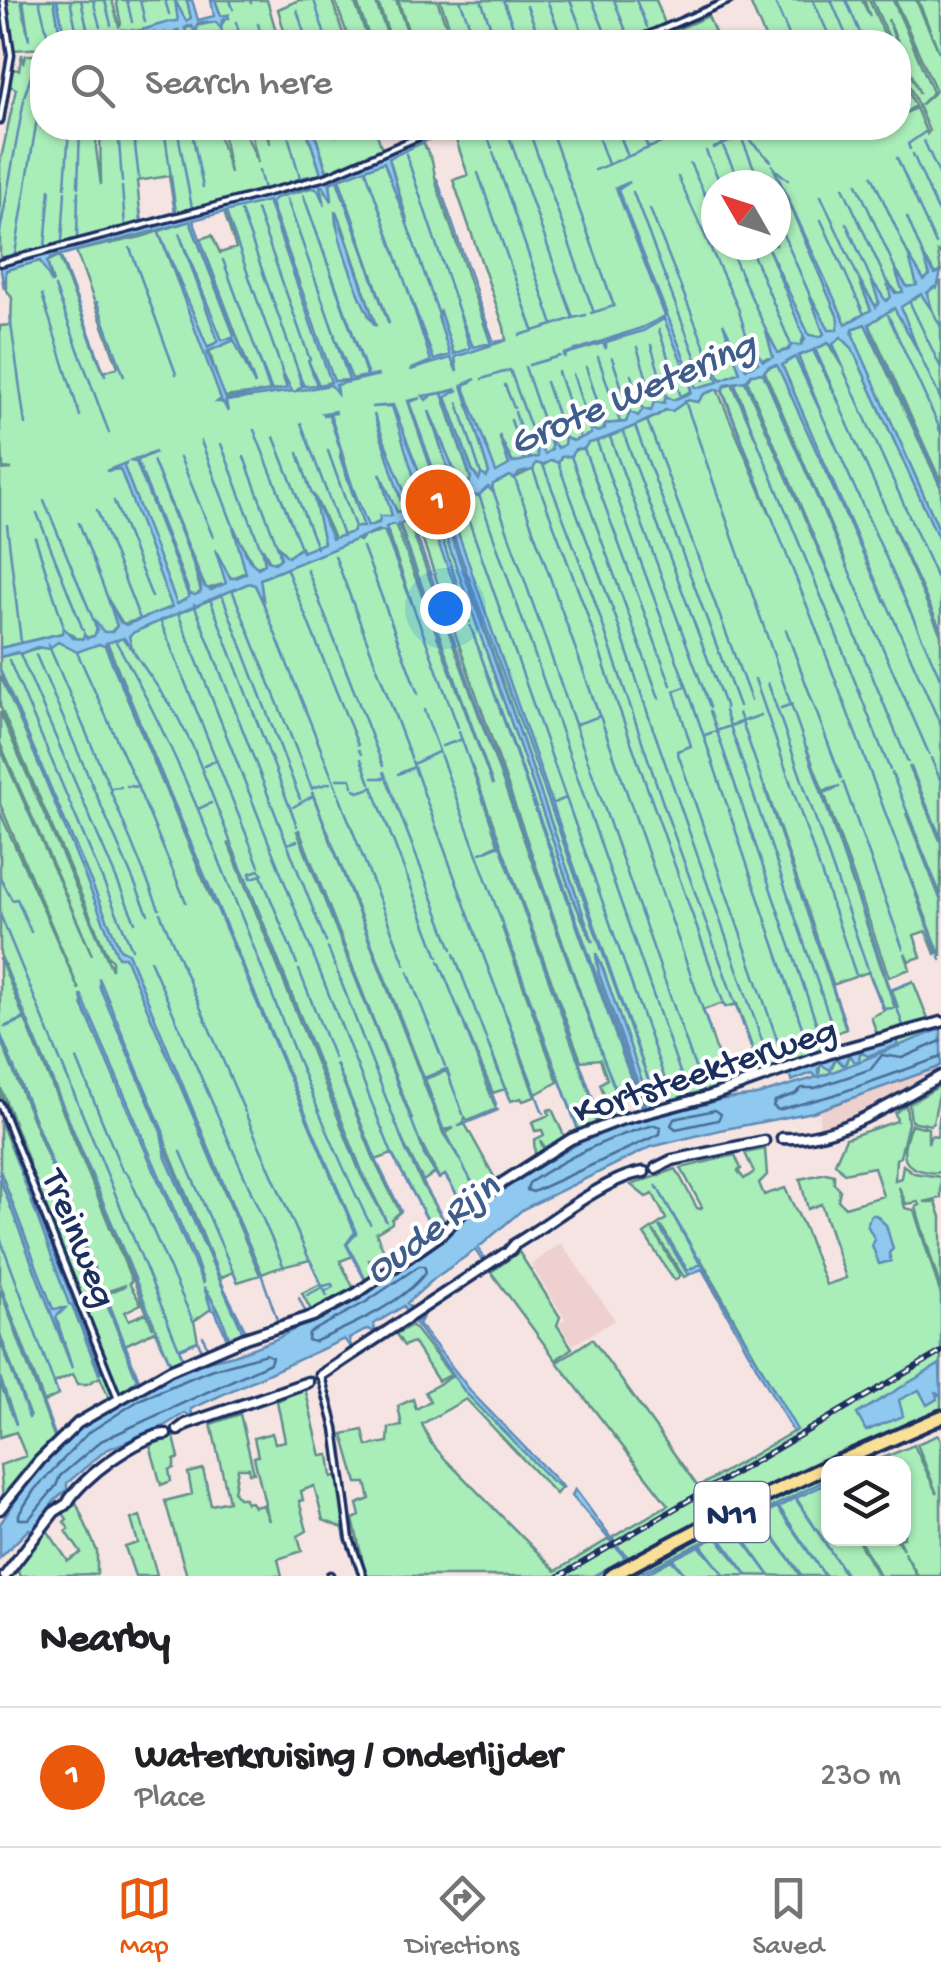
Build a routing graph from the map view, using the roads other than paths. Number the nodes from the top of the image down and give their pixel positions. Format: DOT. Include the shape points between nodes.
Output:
graph roads {
  1 [pos="3,0"];
  2 [pos="730,0"];
  3 [pos="660,30"];
  4 [pos="0,120"];
  5 [pos="411,140"];
  6 [pos="0,263"];
  7 [pos="941,1022"];
  8 [pos="941,1076"];
  9 [pos="0,1104"];
  10 [pos="320,1375"];
  11 [pos="116,1394"];
  12 [pos="941,1420"];
  13 [pos="856,1456"];
  14 [pos="863,1456"];
  15 [pos="821,1472"];
  16 [pos="0,1509"];
  17 [pos="632,1568"];
  18 [pos="361,1575"];
  19 [pos="5,1576"];
  20 [pos="611,1576"];
  1 -- 4 [label="street" via="11,51"];
  2 -- 3 [label="street"];
  5 -- 6 [label="street" via="324,177"];
  7 -- 11 [label="main road, Kortsteekterweg" via="582,1134 474,1201 440,1235 344,1301"];
  8 -- 10 [label="main road" via="866,1118 679,1158 627,1177"];
  9 -- 11 [label="street, Treinweg"];
  10 -- 18 [label="street"];
  10 -- 19 [label="main road" via="152,1437 110,1462 53,1515"];
  11 -- 16 [label="main road, Kortsteekterweg" via="70,1429"];
  12 -- 13 [label="highway, N11"];
  12 -- 14 [label="highway, N11"];
  15 -- 17 [label="highway, N11"];
  17 -- 20 [label="highway, N11"];
}
